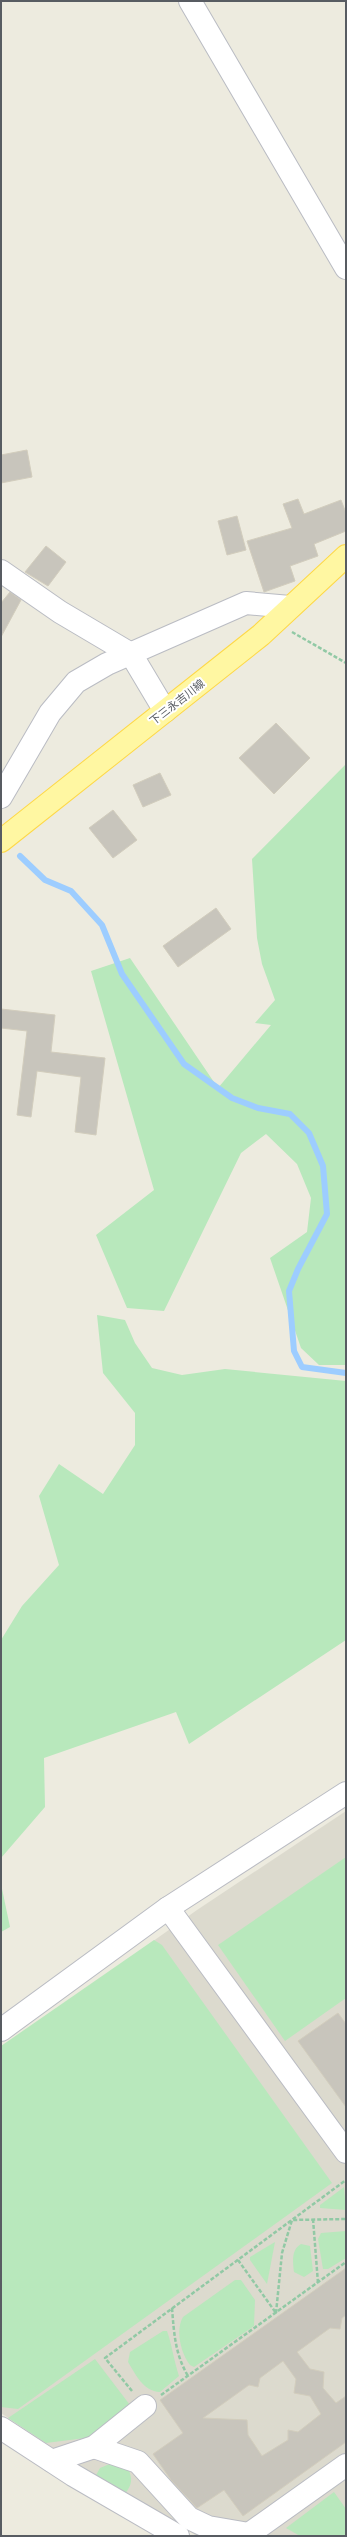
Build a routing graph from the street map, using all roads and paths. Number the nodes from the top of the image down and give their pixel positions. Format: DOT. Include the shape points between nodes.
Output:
graph roads {
  1 [pos="190,1"];
  2 [pos="346,268"];
  3 [pos="346,556"];
  4 [pos="1,571"];
  5 [pos="290,607"];
  6 [pos="275,622"];
  7 [pos="131,654"];
  8 [pos="346,663"];
  9 [pos="165,711"];
  10 [pos="1,797"];
  11 [pos="4,834"];
  12 [pos="346,1793"];
  13 [pos="168,1908"];
  14 [pos="1,2030"];
  15 [pos="346,2152"];
  16 [pos="346,2180"];
  17 [pos="312,2219"];
  18 [pos="346,2219"];
  19 [pos="292,2220"];
  20 [pos="238,2260"];
  21 [pos="346,2262"];
  22 [pos="318,2283"];
  23 [pos="172,2308"];
  24 [pos="276,2313"];
  25 [pos="188,2376"];
  26 [pos="145,2406"];
  27 [pos="1,2428"];
  28 [pos="94,2447"];
  29 [pos="52,2461"];
  30 [pos="346,2465"];
  31 [pos="250,2535"];
  32 [pos="178,2536"];
  1 -- 2 [label="street"];
  3 -- 5 [label="main road, 下三永吉川線"];
  4 -- 7 [label="street" via="60,612"];
  5 -- 6 [label="main road, 下三永吉川線"];
  5 -- 7 [label="street" via="246,603"];
  6 -- 8 [label="path"];
  6 -- 9 [label="main road, 下三永吉川線"];
  7 -- 9 [label="street"];
  7 -- 10 [label="street" via="76,682 50,713"];
  9 -- 11 [label="main road, 下三永吉川線"];
  12 -- 13 [label="street"];
  13 -- 14 [label="street"];
  13 -- 15 [label="street"];
  16 -- 19 [label="path"];
  17 -- 18 [label="path"];
  17 -- 19 [label="path"];
  17 -- 22 [label="path"];
  19 -- 20 [label="path"];
  19 -- 24 [label="path" via="282,2253"];
  20 -- 23 [label="path"];
  20 -- 24 [label="path"];
  21 -- 22 [label="path"];
  22 -- 24 [label="path"];
  23 -- 25 [label="path" via="175,2344"];
  23 -- 26 [label="path" via="105,2358"];
  24 -- 25 [label="path"];
  25 -- 26 [label="path"];
  26 -- 28 [label="street"];
  27 -- 29 [label="street"];
  28 -- 29 [label="street"];
  28 -- 31 [label="street" via="138,2462 189,2518 208,2527"];
  29 -- 32 [label="street"];
  30 -- 31 [label="street"];
}
